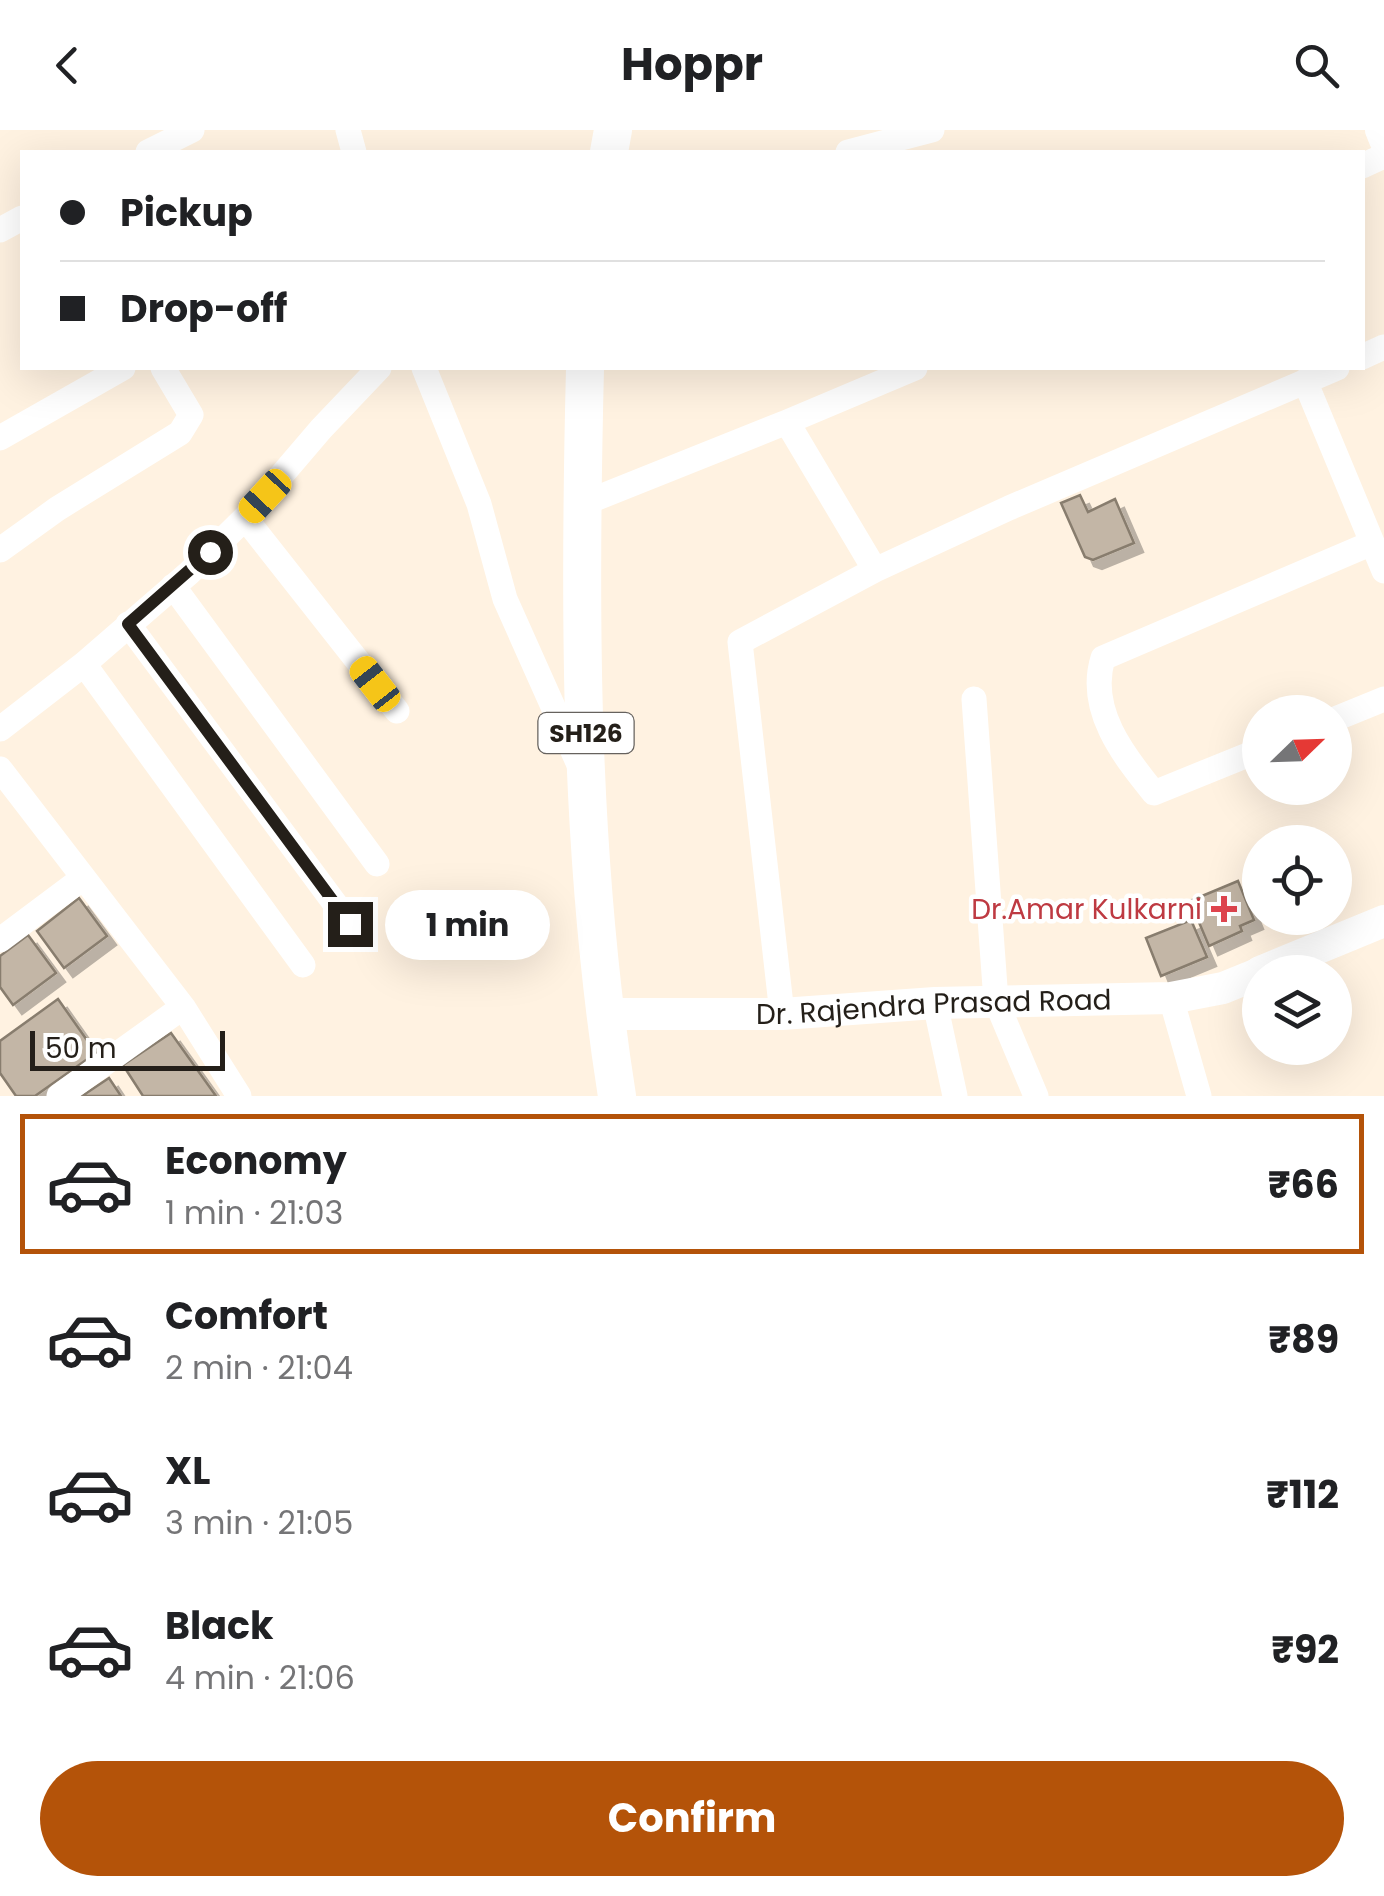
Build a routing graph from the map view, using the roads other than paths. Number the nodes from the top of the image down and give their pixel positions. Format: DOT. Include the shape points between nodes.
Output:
graph roads {
  1 [pos="192,130"];
  2 [pos="932,130"];
  3 [pos="1380,130"];
  4 [pos="1384,140"];
  5 [pos="152,150"];
  6 [pos="856,150"];
  7 [pos="119,370"];
  8 [pos="164,370"];
  9 [pos="377,370"];
  10 [pos="425,370"];
  11 [pos="585,370"];
  12 [pos="910,370"];
  13 [pos="1332,370"];
  14 [pos="1305,382"];
  15 [pos="787,422"];
  16 [pos="0,438"];
  17 [pos="582,504"];
  18 [pos="245,518"];
  19 [pos="1372,542"];
  20 [pos="0,550"];
  21 [pos="875,570"];
  22 [pos="1384,572"];
  23 [pos="173,586"];
  24 [pos="128,624"];
  25 [pos="84,664"];
  26 [pos="974,698"];
  27 [pos="1384,699"];
  28 [pos="397,711"];
  29 [pos="1352,712"];
  30 [pos="0,730"];
  31 [pos="1242,757"];
  32 [pos="0,768"];
  33 [pos="587,781"];
  34 [pos="377,864"];
  35 [pos="83,878"];
  36 [pos="350,924"];
  37 [pos="1381,929"];
  38 [pos="0,940"];
  39 [pos="1310,955"];
  40 [pos="304,965"];
  41 [pos="1242,980"];
  42 [pos="1171,998"];
  43 [pos="996,1001"];
  44 [pos="935,1003"];
  45 [pos="182,1007"];
  46 [pos="604,1014"];
  47 [pos="782,1014"];
  48 [pos="60,1096"];
  49 [pos="238,1096"];
  50 [pos="617,1096"];
  51 [pos="955,1096"];
  52 [pos="1036,1096"];
  53 [pos="1199,1096"];
  1 -- 5 [label="street"];
  2 -- 6 [label="street"];
  3 -- 4 [label="street"];
  7 -- 16 [label="street"];
  8 -- 20 [label="street" via="191,415 180,432"];
  9 -- 18 [label="street"];
  10 -- 33 [label="street" via="479,504 505,598"];
  11 -- 17 [label="main road, SH126"];
  12 -- 15 [label="street"];
  13 -- 14 [label="street"];
  14 -- 19 [label="street"];
  14 -- 21 [label="street"];
  15 -- 17 [label="street"];
  15 -- 21 [label="street"];
  17 -- 33 [label="main road, SH126"];
  18 -- 23 [label="street"];
  18 -- 28 [label="street"];
  19 -- 22 [label="street"];
  19 -- 31 [label="street" via="1103,658 1097,679 1105,720 1154,793"];
  21 -- 47 [label="street" via="740,642"];
  23 -- 24 [label="street"];
  23 -- 34 [label="street"];
  24 -- 25 [label="street"];
  24 -- 36 [label="street"];
  25 -- 30 [label="street"];
  25 -- 40 [label="street"];
  26 -- 43 [label="street"];
  27 -- 29 [label="street"];
  32 -- 35 [label="street"];
  33 -- 46 [label="main road, SH126"];
  35 -- 38 [label="street"];
  35 -- 45 [label="street"];
  37 -- 39 [label="main road, Dr. Rajendra Prasad Road"];
  41 -- 42 [label="main road, Dr. Rajendra Prasad Road"];
  42 -- 43 [label="main road, Dr. Rajendra Prasad Road"];
  42 -- 53 [label="street"];
  43 -- 44 [label="main road, Dr. Rajendra Prasad Road"];
  43 -- 52 [label="street"];
  44 -- 47 [label="main road, Dr. Rajendra Prasad Road"];
  44 -- 51 [label="street"];
  45 -- 48 [label="street"];
  45 -- 49 [label="street"];
  46 -- 47 [label="main road, Dr. Rajendra Prasad Road"];
  46 -- 50 [label="main road, SH126"];
}
